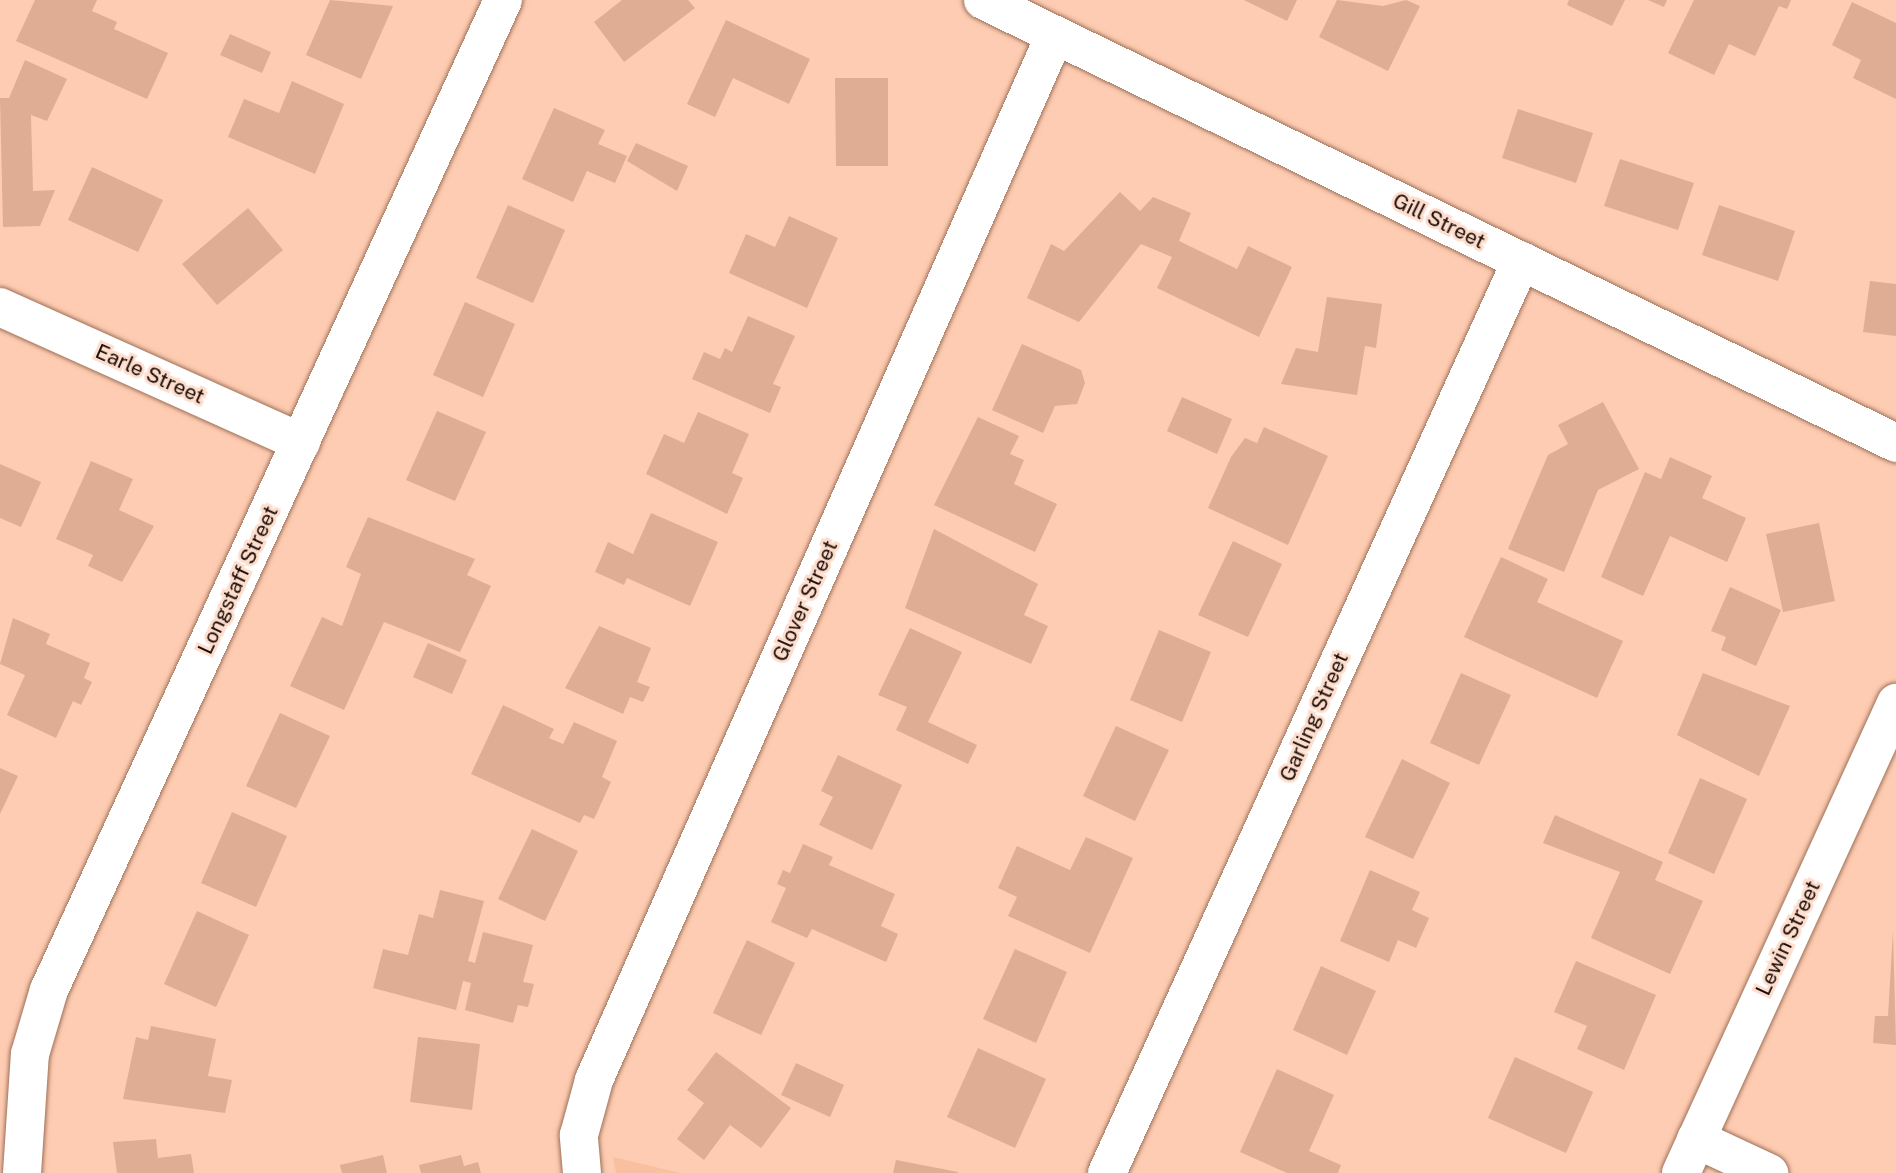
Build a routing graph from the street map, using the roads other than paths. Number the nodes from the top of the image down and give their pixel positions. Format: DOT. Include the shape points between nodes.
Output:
graph roads {
  1 [pos="503,0"];
  2 [pos="983,0"];
  3 [pos="1055,35"];
  4 [pos="1521,261"];
  5 [pos="0,307"];
  6 [pos="301,442"];
  7 [pos="1896,443"];
  8 [pos="1896,704"];
  9 [pos="1696,1139"];
  10 [pos="22,1173"];
  11 [pos="582,1173"];
  12 [pos="1107,1173"];
  13 [pos="1681,1173"];
  14 [pos="1769,1173"];
  1 -- 6 [label="street, Longstaff Street"];
  2 -- 3 [label="street, Gill Street"];
  3 -- 4 [label="street, Gill Street"];
  3 -- 11 [label="street, Glover Street" via="594,1080 579,1136"];
  4 -- 7 [label="street, Gill Street"];
  4 -- 12 [label="street, Garling Street"];
  5 -- 6 [label="street, Earle Street"];
  6 -- 10 [label="street, Longstaff Street" via="49,990 30,1054"];
  8 -- 9 [label="street, Lewin Street"];
  9 -- 13 [label="street, Lewin Street"];
  9 -- 14 [label="street"];
}
